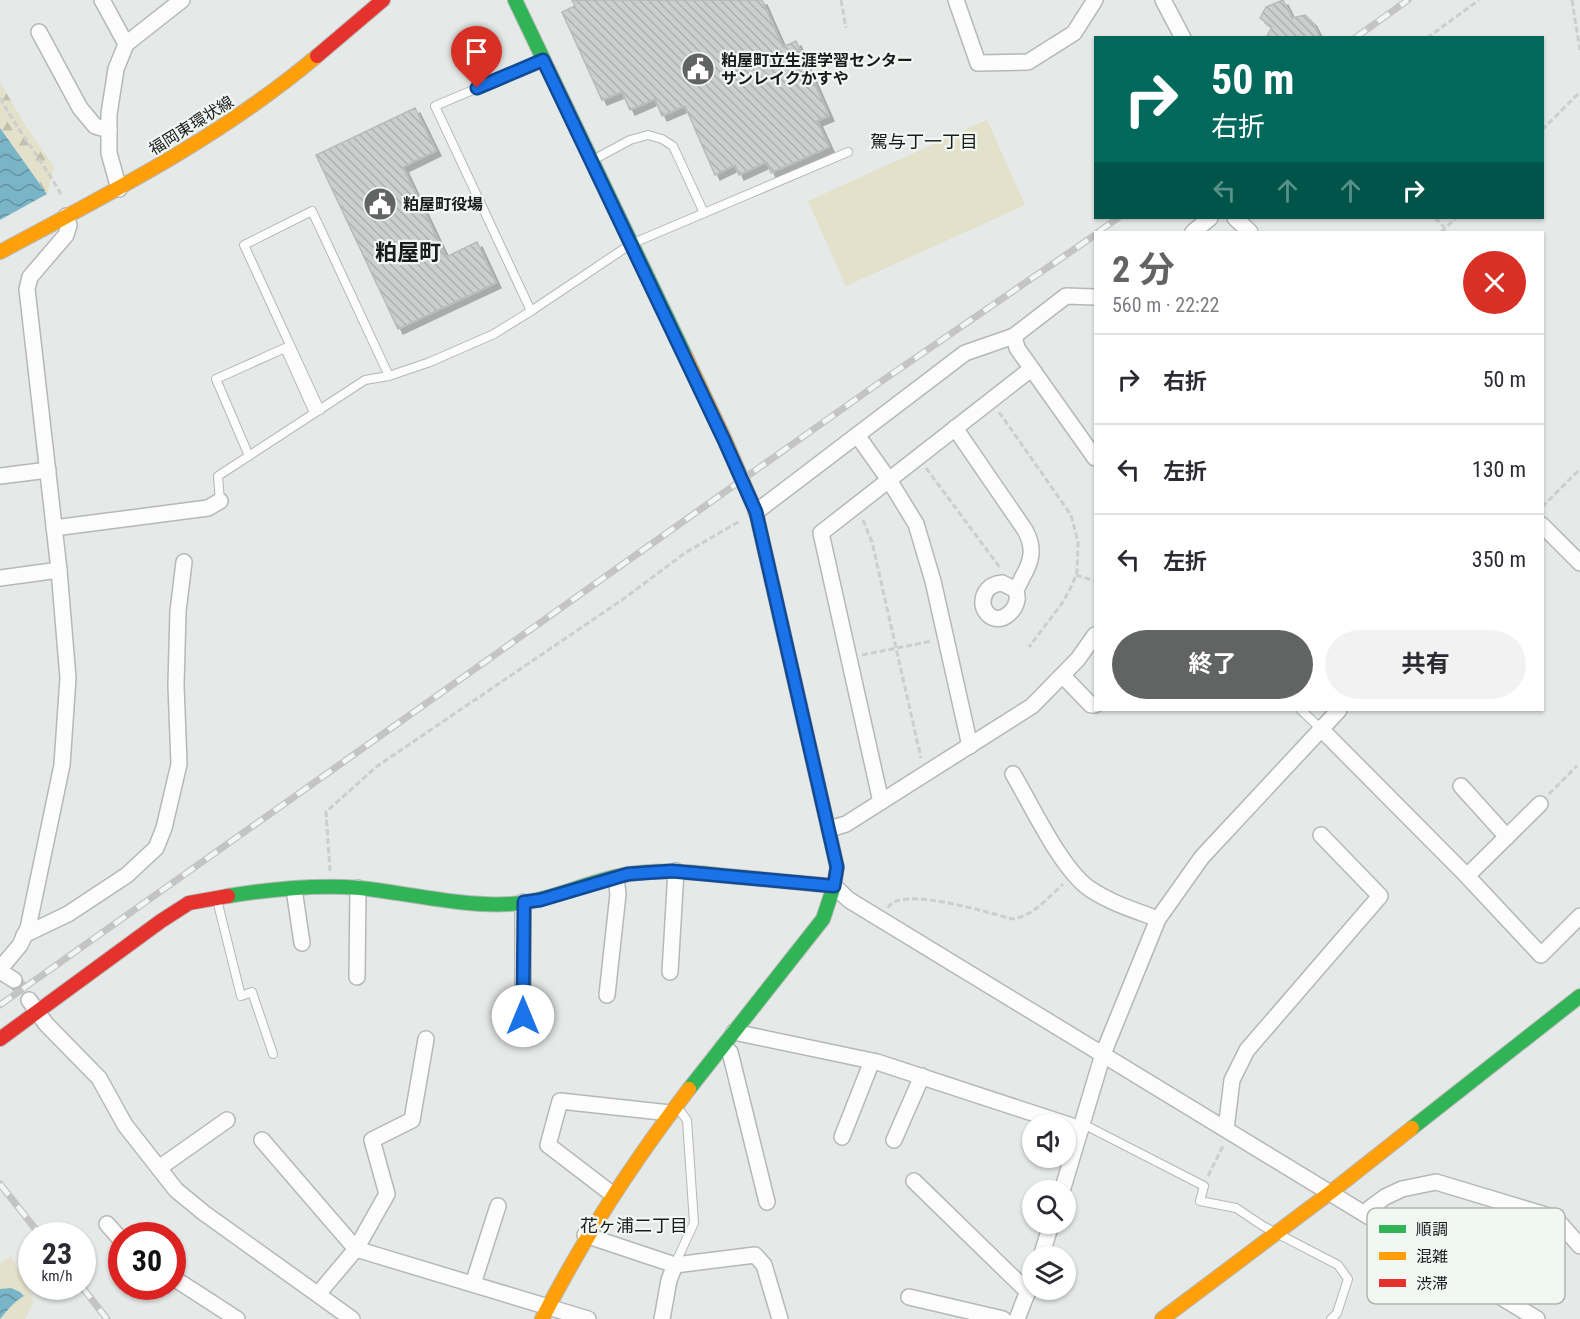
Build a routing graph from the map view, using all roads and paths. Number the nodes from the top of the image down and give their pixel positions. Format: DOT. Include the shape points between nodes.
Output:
graph roads {
  1 [pos="102,0"];
  2 [pos="182,0"];
  3 [pos="383,0"];
  4 [pos="515,0"];
  5 [pos="841,0"];
  6 [pos="956,0"];
  7 [pos="1095,0"];
  8 [pos="1163,0"];
  9 [pos="1479,0"];
  10 [pos="1572,0"];
  11 [pos="846,28"];
  12 [pos="39,32"];
  13 [pos="1182,36"];
  14 [pos="1430,36"];
  15 [pos="126,44"];
  16 [pos="1580,51"];
  17 [pos="543,60"];
  18 [pos="1580,92"];
  19 [pos="0,98"];
  20 [pos="1544,128"];
  21 [pos="109,130"];
  22 [pos="848,152"];
  23 [pos="592,161"];
  24 [pos="119,189"];
  25 [pos="704,213"];
  26 [pos="69,214"];
  27 [pos="1209,219"];
  28 [pos="1236,219"];
  29 [pos="1436,219"];
  30 [pos="1455,219"];
  31 [pos="1445,228"];
  32 [pos="1194,231"];
  33 [pos="1249,231"];
  34 [pos="1442,231"];
  35 [pos="631,244"];
  36 [pos="0,252"];
  37 [pos="1094,297"];
  38 [pos="531,311"];
  39 [pos="1014,336"];
  40 [pos="1031,369"];
  41 [pos="389,376"];
  42 [pos="991,400"];
  43 [pos="317,411"];
  44 [pos="955,428"];
  45 [pos="857,435"];
  46 [pos="249,456"];
  47 [pos="918,457"];
  48 [pos="1094,457"];
  49 [pos="1580,469"];
  50 [pos="48,470"];
  51 [pos="0,476"];
  52 [pos="889,480"];
  53 [pos="220,501"];
  54 [pos="1544,505"];
  55 [pos="855,507"];
  56 [pos="756,512"];
  57 [pos="1544,527"];
  58 [pos="54,528"];
  59 [pos="184,562"];
  60 [pos="1580,563"];
  61 [pos="59,570"];
  62 [pos="1076,575"];
  63 [pos="0,578"];
  64 [pos="1094,581"];
  65 [pos="1016,590"];
  66 [pos="1094,636"];
  67 [pos="945,638"];
  68 [pos="1029,646"];
  69 [pos="896,648"];
  70 [pos="849,658"];
  71 [pos="1063,676"];
  72 [pos="1094,705"];
  73 [pos="1302,711"];
  74 [pos="1338,711"];
  75 [pos="1320,728"];
  76 [pos="970,746"];
  77 [pos="1577,766"];
  78 [pos="925,774"];
  79 [pos="1013,774"];
  80 [pos="1461,786"];
  81 [pos="881,802"];
  82 [pos="1540,804"];
  83 [pos="829,829"];
  84 [pos="1321,835"];
  85 [pos="1507,837"];
  86 [pos="676,872"];
  87 [pos="1073,874"];
  88 [pos="1467,876"];
  89 [pos="616,878"];
  90 [pos="834,886"];
  91 [pos="332,888"];
  92 [pos="358,888"];
  93 [pos="294,889"];
  94 [pos="217,898"];
  95 [pos="524,902"];
  96 [pos="1580,916"];
  97 [pos="1158,919"];
  98 [pos="882,920"];
  99 [pos="24,935"];
  100 [pos="302,943"];
  101 [pos="0,970"];
  102 [pos="670,972"];
  103 [pos="357,976"];
  104 [pos="14,980"];
  105 [pos="608,995"];
  106 [pos="1580,996"];
  107 [pos="32,1006"];
  108 [pos="523,1016"];
  109 [pos="734,1032"];
  110 [pos="0,1039"];
  111 [pos="426,1039"];
  112 [pos="723,1047"];
  113 [pos="273,1054"];
  114 [pos="1103,1054"];
  115 [pos="872,1061"];
  116 [pos="922,1076"];
  117 [pos="673,1109"];
  118 [pos="227,1120"];
  119 [pos="1082,1126"];
  120 [pos="1228,1130"];
  121 [pos="842,1137"];
  122 [pos="262,1140"];
  123 [pos="894,1140"];
  124 [pos="159,1168"];
  125 [pos="1065,1180"];
  126 [pos="914,1181"];
  127 [pos="1204,1186"];
  128 [pos="1330,1192"];
  129 [pos="612,1194"];
  130 [pos="767,1202"];
  131 [pos="498,1206"];
  132 [pos="1370,1208"];
  133 [pos="1522,1208"];
  134 [pos="1366,1214"];
  135 [pos="1565,1229"];
  136 [pos="1275,1232"];
  137 [pos="585,1235"];
  138 [pos="1580,1246"];
  139 [pos="356,1249"];
  140 [pos="675,1266"];
  141 [pos="1022,1280"];
  142 [pos="473,1284"];
  143 [pos="186,1286"];
  144 [pos="318,1294"];
  145 [pos="909,1298"];
  146 [pos="1025,1300"];
  147 [pos="1512,1304"];
  148 [pos="545,1312"];
  149 [pos="237,1319"];
  150 [pos="352,1319"];
  151 [pos="588,1319"];
  152 [pos="662,1319"];
  153 [pos="780,1319"];
  154 [pos="1003,1319"];
  155 [pos="1017,1319"];
  156 [pos="1162,1319"];
  157 [pos="1330,1319"];
  158 [pos="1536,1319"];
  1 -- 15 [label="street"];
  2 -- 15 [label="street"];
  3 -- 24 [label="street, 福岡東環状線" via="299,72 227,124"];
  4 -- 17 [label="street"];
  5 -- 11 [label="path"];
  6 -- 7 [label="street" via="978,63 1028,62 1074,33"];
  8 -- 13 [label="street"];
  9 -- 14 [label="path"];
  10 -- 16 [label="path"];
  12 -- 21 [label="street" via="80,108 95,126"];
  15 -- 21 [label="street" via="116,69"];
  17 -- 23 [label="street"];
  17 -- 38 [label="lane" via="435,106"];
  18 -- 20 [label="path"];
  19 -- 26 [label="path" via="15,127 45,165"];
  21 -- 24 [label="street" via="109,153"];
  22 -- 25 [label="lane"];
  23 -- 25 [label="lane" via="630,140 648,135 662,140 673,146"];
  23 -- 35 [label="street"];
  24 -- 26 [label="street, 福岡東環状線"];
  25 -- 35 [label="lane"];
  26 -- 36 [label="street, 福岡東環状線"];
  26 -- 50 [label="street" via="66,235 30,277 27,289"];
  27 -- 32 [label="street"];
  28 -- 33 [label="street"];
  29 -- 31 [label="path"];
  30 -- 31 [label="path"];
  31 -- 34 [label="path"];
  35 -- 38 [label="lane"];
  35 -- 56 [label="street"];
  37 -- 39 [label="street" via="1066,296"];
  38 -- 41 [label="lane" via="494,334"];
  39 -- 40 [label="street"];
  39 -- 45 [label="street" via="965,353"];
  40 -- 42 [label="street"];
  40 -- 48 [label="street"];
  41 -- 43 [label="lane" via="365,380"];
  41 -- 43 [label="lane" via="312,212 244,245"];
  42 -- 44 [label="street"];
  42 -- 62 [label="path" via="1071,515 1078,542"];
  43 -- 46 [label="lane"];
  43 -- 46 [label="lane" via="285,348 216,379"];
  44 -- 47 [label="street"];
  44 -- 65 [label="street" via="1029,538 1030,564"];
  45 -- 52 [label="street"];
  45 -- 56 [label="street"];
  46 -- 53 [label="lane" via="218,476"];
  47 -- 52 [label="street"];
  47 -- 65 [label="path"];
  49 -- 54 [label="path"];
  50 -- 51 [label="street"];
  50 -- 58 [label="street"];
  52 -- 55 [label="street"];
  52 -- 67 [label="street" via="916,524 926,552"];
  53 -- 58 [label="street" via="208,508"];
  55 -- 69 [label="path" via="872,542"];
  55 -- 70 [label="street" via="821,533"];
  56 -- 83 [label="street"];
  56 -- 91 [label="path" via="685,553 376,767 326,812"];
  57 -- 60 [label="street"];
  58 -- 61 [label="street"];
  59 -- 99 [label="street" via="176,685 179,764 156,848 127,875 68,914"];
  61 -- 63 [label="street"];
  61 -- 99 [label="street" via="68,678 62,765"];
  62 -- 64 [label="path"];
  62 -- 68 [label="path" via="1063,602"];
  66 -- 71 [label="street"];
  67 -- 69 [label="path"];
  67 -- 76 [label="street"];
  69 -- 70 [label="path"];
  69 -- 78 [label="path"];
  70 -- 81 [label="street"];
  71 -- 72 [label="street"];
  71 -- 76 [label="street" via="1032,706"];
  73 -- 75 [label="lane"];
  74 -- 75 [label="street"];
  75 -- 88 [label="street"];
  75 -- 97 [label="street" via="1202,857"];
  76 -- 78 [label="street"];
  77 -- 82 [label="path"];
  78 -- 81 [label="street"];
  79 -- 87 [label="street"];
  80 -- 85 [label="street"];
  81 -- 83 [label="street" via="846,824"];
  82 -- 85 [label="street"];
  83 -- 90 [label="street" via="837,867"];
  84 -- 120 [label="street" via="1380,896 1247,1050 1232,1080"];
  85 -- 88 [label="street"];
  86 -- 89 [label="street"];
  86 -- 90 [label="street"];
  86 -- 102 [label="street"];
  87 -- 97 [label="street" via="1112,902"];
  87 -- 98 [label="path" via="1023,918 1013,920 933,899 897,899 890,903"];
  88 -- 96 [label="street" via="1541,955"];
  89 -- 95 [label="street"];
  89 -- 105 [label="street" via="618,894"];
  90 -- 98 [label="street"];
  90 -- 109 [label="street" via="823,919"];
  91 -- 92 [label="street"];
  91 -- 93 [label="street"];
  92 -- 95 [label="street" via="479,903"];
  92 -- 103 [label="street"];
  93 -- 94 [label="street"];
  93 -- 100 [label="street"];
  94 -- 107 [label="street" via="180,908"];
  94 -- 113 [label="lane" via="241,996 252,992"];
  95 -- 108 [label="street"];
  97 -- 114 [label="street"];
  98 -- 114 [label="street"];
  99 -- 101 [label="street"];
  101 -- 104 [label="street"];
  106 -- 128 [label="street"];
  107 -- 110 [label="street"];
  107 -- 124 [label="street" via="99,1078 124,1125"];
  109 -- 112 [label="street"];
  109 -- 115 [label="street"];
  111 -- 139 [label="street" via="412,1120 372,1140 387,1194"];
  112 -- 117 [label="street"];
  112 -- 130 [label="street" via="730,1052"];
  114 -- 119 [label="street"];
  114 -- 120 [label="street"];
  115 -- 116 [label="street"];
  115 -- 121 [label="street"];
  116 -- 119 [label="street"];
  116 -- 123 [label="street"];
  117 -- 129 [label="street"];
  117 -- 129 [label="street" via="560,1101 548,1145"];
  117 -- 140 [label="lane" via="687,1120 694,1223"];
  118 -- 124 [label="street"];
  119 -- 125 [label="street"];
  119 -- 127 [label="lane"];
  120 -- 127 [label="path"];
  120 -- 128 [label="street"];
  122 -- 139 [label="street"];
  124 -- 144 [label="street" via="176,1190 204,1213"];
  126 -- 141 [label="street"];
  127 -- 136 [label="lane" via="1200,1201 1236,1208"];
  128 -- 134 [label="street"];
  128 -- 136 [label="street"];
  129 -- 137 [label="street"];
  131 -- 142 [label="street"];
  132 -- 133 [label="street" via="1402,1189 1436,1182"];
  135 -- 138 [label="street"];
  136 -- 156 [label="street"];
  136 -- 157 [label="lane" via="1338,1265 1348,1279 1337,1313"];
  137 -- 140 [label="street"];
  137 -- 148 [label="street"];
  139 -- 142 [label="street"];
  139 -- 144 [label="street"];
  140 -- 152 [label="street"];
  140 -- 153 [label="street" via="755,1256 764,1265"];
  142 -- 148 [label="street"];
  143 -- 149 [label="street"];
  144 -- 150 [label="street"];
  145 -- 154 [label="street"];
  146 -- 155 [label="street"];
  147 -- 158 [label="street"];
  148 -- 151 [label="street"];
}
